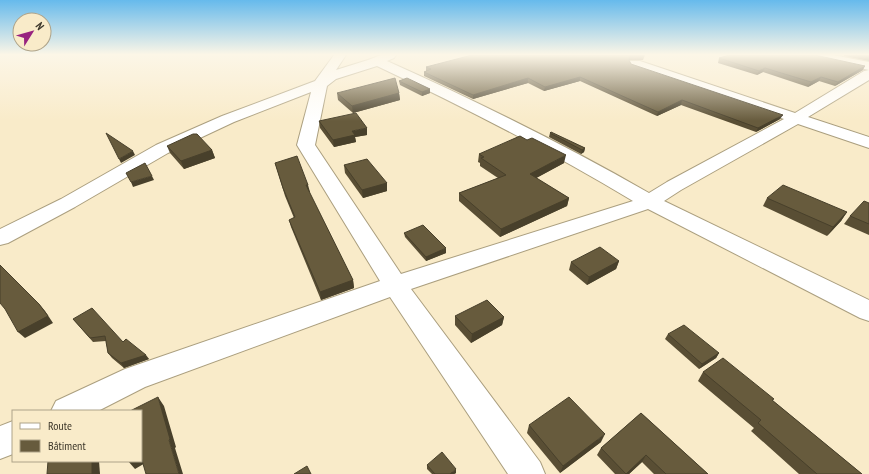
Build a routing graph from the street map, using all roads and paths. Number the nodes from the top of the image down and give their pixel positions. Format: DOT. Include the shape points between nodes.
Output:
graph roads {
  1 [pos="325,77"];
  2 [pos="329,77"];
  3 [pos="416,77"];
  4 [pos="673,77"];
  5 [pos="867,77"];
  6 [pos="320,84"];
  7 [pos="859,89"];
  8 [pos="796,119"];
  9 [pos="869,144"];
  10 [pos="649,202"];
  11 [pos="0,238"];
  12 [pos="395,285"];
  13 [pos="869,312"];
  14 [pos="69,410"];
  15 [pos="12,437"];
  16 [pos="0,443"];
  17 [pos="528,474"];
  1 -- 6 [label="street"];
  2 -- 6 [label="street"];
  3 -- 10 [label="street" via="590,167"];
  4 -- 8 [label="street"];
  5 -- 7 [label="street"];
  6 -- 11 [label="street" via="228,119 162,149 68,203"];
  6 -- 12 [label="street" via="306,145"];
  7 -- 8 [label="street"];
  8 -- 9 [label="street"];
  8 -- 10 [label="street"];
  10 -- 12 [label="street"];
  10 -- 13 [label="street"];
  12 -- 14 [label="street" via="135,378"];
  12 -- 17 [label="street"];
  15 -- 16 [label="street"];
}
